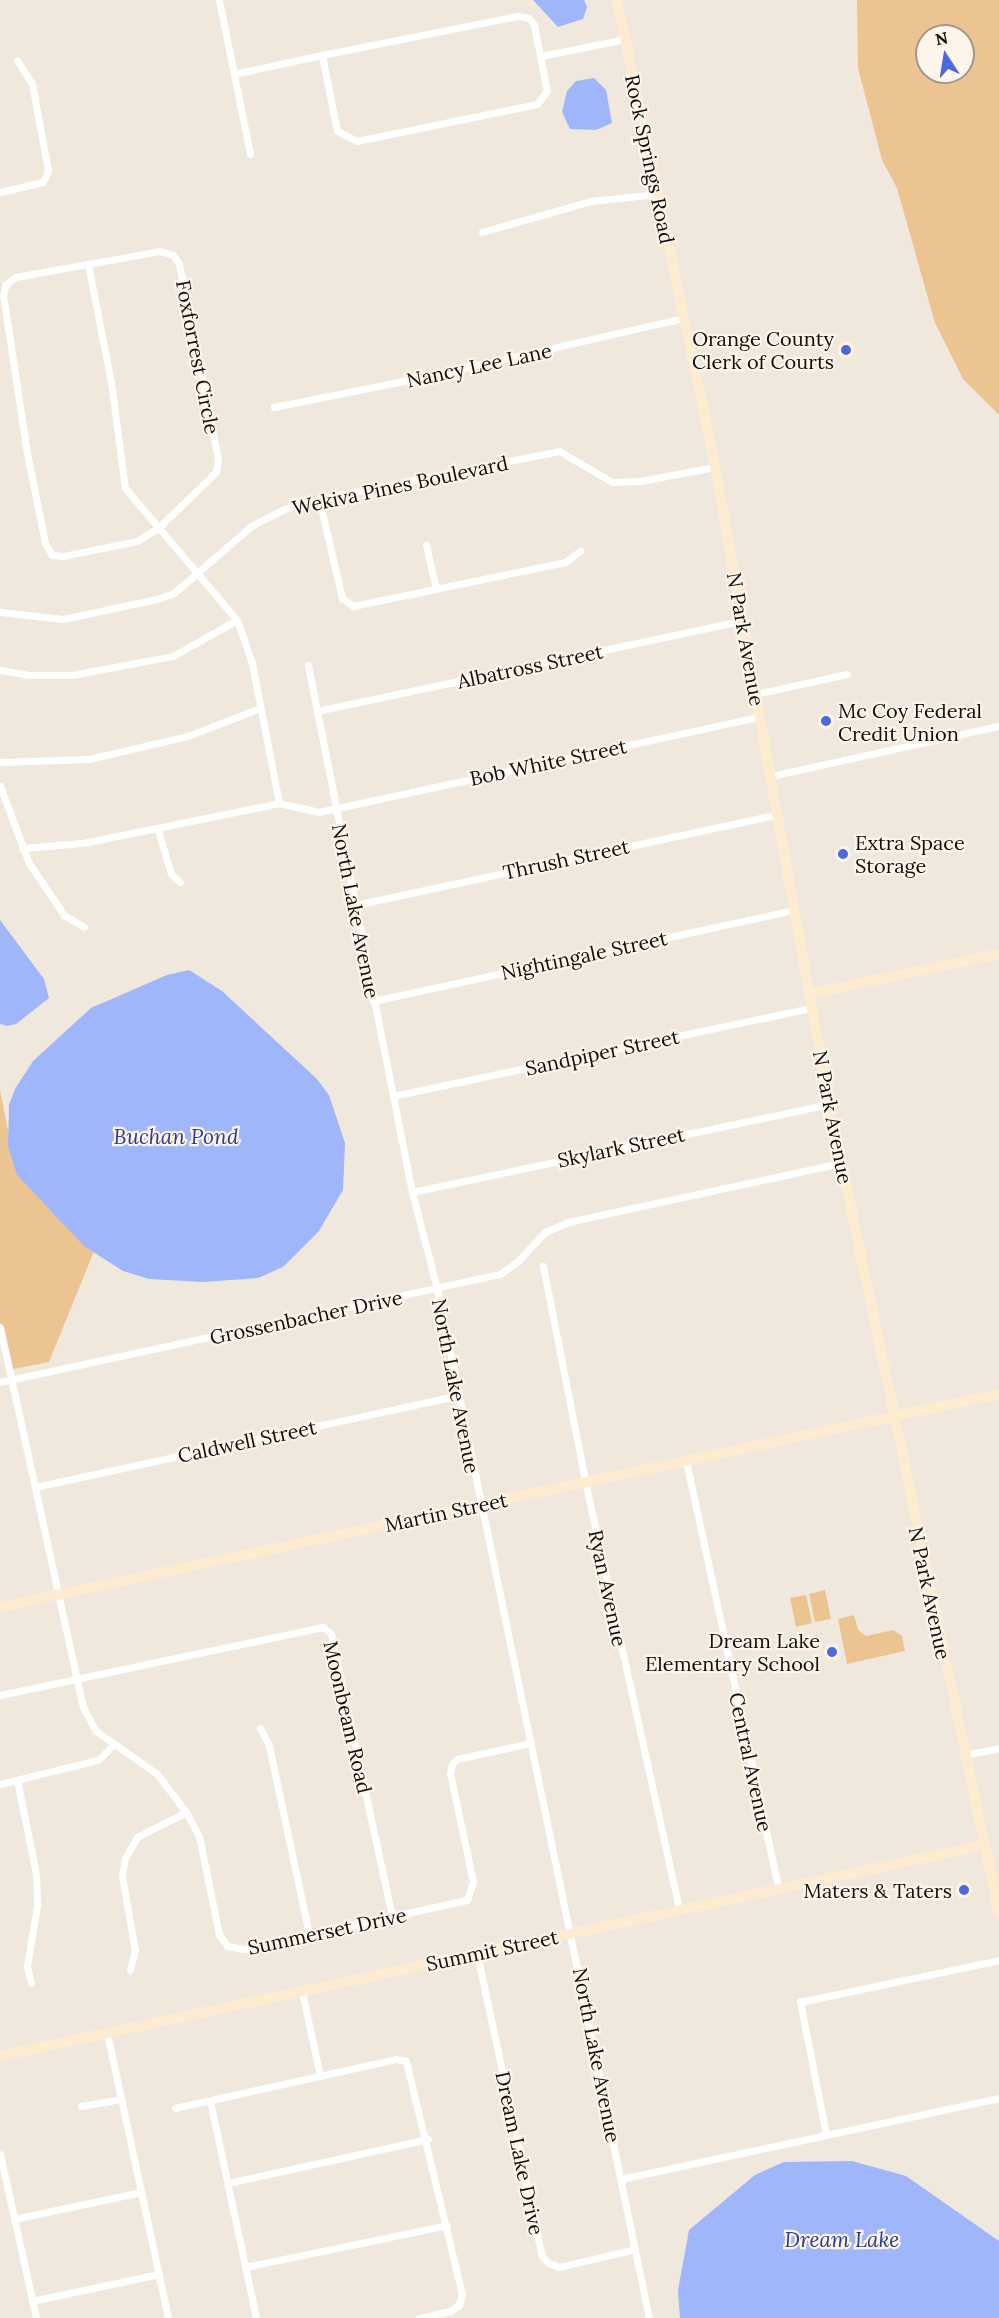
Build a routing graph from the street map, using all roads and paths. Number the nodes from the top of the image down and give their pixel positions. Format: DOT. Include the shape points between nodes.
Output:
graph roads {
  1 [pos="219,0"];
  2 [pos="616,0"];
  3 [pos="625,39"];
  4 [pos="322,55"];
  5 [pos="541,56"];
  6 [pos="17,60"];
  7 [pos="234,74"];
  8 [pos="250,154"];
  9 [pos="0,192"];
  10 [pos="658,195"];
  11 [pos="482,232"];
  12 [pos="88,264"];
  13 [pos="683,318"];
  14 [pos="273,407"];
  15 [pos="715,467"];
  16 [pos="319,499"];
  17 [pos="159,528"];
  18 [pos="426,545"];
  19 [pos="580,551"];
  20 [pos="199,573"];
  21 [pos="436,589"];
  22 [pos="0,612"];
  23 [pos="237,620"];
  24 [pos="742,621"];
  25 [pos="308,665"];
  26 [pos="0,670"];
  27 [pos="847,674"];
  28 [pos="756,694"];
  29 [pos="260,708"];
  30 [pos="317,711"];
  31 [pos="760,717"];
  32 [pos="999,726"];
  33 [pos="0,762"];
  34 [pos="771,776"];
  35 [pos="0,786"];
  36 [pos="279,803"];
  37 [pos="336,808"];
  38 [pos="778,814"];
  39 [pos="158,830"];
  40 [pos="22,848"];
  41 [pos="180,882"];
  42 [pos="355,905"];
  43 [pos="794,910"];
  44 [pos="84,927"];
  45 [pos="999,954"];
  46 [pos="809,994"];
  47 [pos="373,1001"];
  48 [pos="811,1008"];
  49 [pos="393,1096"];
  50 [pos="829,1104"];
  51 [pos="842,1163"];
  52 [pos="412,1192"];
  53 [pos="543,1266"];
  54 [pos="437,1289"];
  55 [pos="0,1327"];
  56 [pos="11,1380"];
  57 [pos="0,1382"];
  58 [pos="999,1394"];
  59 [pos="459,1395"];
  60 [pos="893,1416"];
  61 [pos="686,1461"];
  62 [pos="585,1481"];
  63 [pos="35,1487"];
  64 [pos="479,1504"];
  65 [pos="57,1595"];
  66 [pos="0,1607"];
  67 [pos="75,1680"];
  68 [pos="0,1695"];
  69 [pos="260,1728"];
  70 [pos="531,1743"];
  71 [pos="112,1746"];
  72 [pos="999,1748"];
  73 [pos="964,1755"];
  74 [pos="17,1780"];
  75 [pos="0,1784"];
  76 [pos="186,1812"];
  77 [pos="984,1845"];
  78 [pos="778,1888"];
  79 [pos="679,1910"];
  80 [pos="999,1913"];
  81 [pos="392,1916"];
  82 [pos="573,1933"];
  83 [pos="309,1934"];
  84 [pos="477,1953"];
  85 [pos="999,1960"];
  86 [pos="130,1970"];
  87 [pos="31,1983"];
  88 [pos="302,1992"];
  89 [pos="107,2033"];
  90 [pos="0,2056"];
  91 [pos="320,2076"];
  92 [pos="999,2098"];
  93 [pos="121,2099"];
  94 [pos="210,2101"];
  95 [pos="81,2106"];
  96 [pos="175,2108"];
  97 [pos="826,2134"];
  98 [pos="428,2139"];
  99 [pos="0,2154"];
  100 [pos="621,2179"];
  101 [pos="228,2183"];
  102 [pos="141,2192"];
  103 [pos="14,2219"];
  104 [pos="447,2225"];
  105 [pos="636,2249"];
  106 [pos="245,2267"];
  107 [pos="159,2274"];
  108 [pos="32,2301"];
  109 [pos="36,2318"];
  110 [pos="168,2318"];
  111 [pos="256,2318"];
  112 [pos="419,2318"];
  113 [pos="649,2318"];
  1 -- 7 [label="street"];
  2 -- 3 [label="street, Rock Springs Road"];
  3 -- 5 [label="street"];
  3 -- 10 [label="street, Rock Springs Road"];
  4 -- 5 [label="street" via="517,16 529,18 534,25"];
  4 -- 5 [label="street" via="337,131 357,141 537,104 547,91"];
  4 -- 7 [label="street"];
  6 -- 9 [label="street" via="32,84 48,170 43,182"];
  7 -- 8 [label="street"];
  10 -- 11 [label="street" via="591,201"];
  10 -- 13 [label="street, Rock Springs Road"];
  12 -- 17 [label="street" via="111,382 125,488"];
  12 -- 17 [label="street, Foxforrest Circle" via="160,251 172,255 179,264 218,459 210,480"];
  12 -- 17 [label="street, Foxforrest Circle" via="16,277 6,284 3,295 45,543 52,555 63,556 137,541"];
  13 -- 14 [label="street, Nancy Lee Lane" via="443,374"];
  13 -- 15 [label="street, N Park Avenue"];
  15 -- 16 [label="street, Wekiva Pines Boulevard" via="640,481 612,482 559,451"];
  15 -- 24 [label="street, N Park Avenue"];
  16 -- 20 [label="street, Wekiva Pines Boulevard" via="284,509 251,526"];
  16 -- 21 [label="street" via="342,598 348,603 353,606"];
  17 -- 20 [label="street"];
  18 -- 21 [label="street"];
  19 -- 21 [label="street" via="565,562"];
  20 -- 22 [label="street, Wekiva Pines Boulevard" via="157,599 63,619"];
  20 -- 23 [label="street"];
  23 -- 26 [label="street" via="173,656 72,675"];
  23 -- 29 [label="street" via="246,640"];
  24 -- 28 [label="street, N Park Avenue"];
  24 -- 30 [label="street, Albatross Street"];
  25 -- 30 [label="street, North Lake Avenue"];
  27 -- 28 [label="street"];
  28 -- 31 [label="street, N Park Avenue"];
  29 -- 33 [label="street" via="188,736 89,759"];
  29 -- 36 [label="street"];
  30 -- 37 [label="street, North Lake Avenue"];
  31 -- 34 [label="street, N Park Avenue"];
  31 -- 37 [label="street, Bob White Street"];
  32 -- 34 [label="street"];
  34 -- 38 [label="street, N Park Avenue"];
  35 -- 40 [label="street"];
  36 -- 37 [label="street, Bob White Street" via="319,812"];
  36 -- 39 [label="street"];
  37 -- 42 [label="street, North Lake Avenue"];
  38 -- 42 [label="street, Thrush Street"];
  38 -- 43 [label="street, N Park Avenue"];
  39 -- 40 [label="street" via="83,843"];
  39 -- 41 [label="street" via="171,874"];
  40 -- 44 [label="street" via="64,915"];
  42 -- 47 [label="street, North Lake Avenue"];
  43 -- 46 [label="street, N Park Avenue"];
  43 -- 47 [label="street, Nightingale Street"];
  45 -- 46 [label="street"];
  46 -- 48 [label="street, N Park Avenue"];
  47 -- 49 [label="street, North Lake Avenue"];
  48 -- 49 [label="street, Sandpiper Street"];
  48 -- 50 [label="street, N Park Avenue"];
  49 -- 52 [label="street, North Lake Avenue"];
  50 -- 51 [label="street, N Park Avenue"];
  50 -- 52 [label="street, Skylark Street"];
  51 -- 54 [label="street, Grossenbacher Drive" via="567,1222 545,1232 518,1262 500,1274"];
  51 -- 60 [label="street, N Park Avenue"];
  52 -- 54 [label="street, North Lake Avenue"];
  53 -- 62 [label="street, Ryan Avenue"];
  54 -- 56 [label="street, Grossenbacher Drive"];
  54 -- 59 [label="street, North Lake Avenue"];
  55 -- 56 [label="street, Summerset Drive"];
  56 -- 57 [label="street, Grossenbacher Drive"];
  56 -- 63 [label="street, Summerset Drive"];
  58 -- 60 [label="street, Martin Street"];
  59 -- 63 [label="street, Caldwell Street"];
  59 -- 64 [label="street, North Lake Avenue"];
  60 -- 61 [label="street, Martin Street"];
  60 -- 73 [label="street, N Park Avenue"];
  61 -- 62 [label="street, Martin Street"];
  61 -- 78 [label="street, Central Avenue"];
  62 -- 64 [label="street, Martin Street"];
  62 -- 79 [label="street, Ryan Avenue"];
  63 -- 65 [label="street, Summerset Drive"];
  64 -- 65 [label="street, Martin Street"];
  64 -- 70 [label="street, North Lake Avenue"];
  65 -- 66 [label="street, Martin Street"];
  65 -- 67 [label="street, Summerset Drive"];
  67 -- 68 [label="street"];
  67 -- 71 [label="street, Summerset Drive" via="96,1731"];
  67 -- 81 [label="street, Moonbeam Road" via="323,1627 331,1634"];
  69 -- 83 [label="street" via="269,1746"];
  70 -- 81 [label="street, Summerset Drive" via="453,1764 450,1773 472,1878 471,1894 458,1903"];
  70 -- 82 [label="street, North Lake Avenue"];
  71 -- 74 [label="street" via="98,1760"];
  71 -- 76 [label="street, Summerset Drive" via="157,1774"];
  72 -- 73 [label="street"];
  73 -- 77 [label="street, N Park Avenue"];
  74 -- 75 [label="street"];
  74 -- 87 [label="street" via="36,1874 37,1906 27,1966"];
  76 -- 83 [label="street, Summerset Drive" via="199,1836 224,1944 244,1949"];
  76 -- 86 [label="street" via="137,1837 125,1857 122,1876 135,1950"];
  77 -- 78 [label="street, Summit Street"];
  77 -- 80 [label="street, N Park Avenue"];
  78 -- 79 [label="street, Summit Street"];
  79 -- 82 [label="street, Summit Street"];
  81 -- 83 [label="street, Summerset Drive"];
  82 -- 84 [label="street, Summit Street"];
  82 -- 100 [label="street, North Lake Avenue"];
  84 -- 88 [label="street, Summit Street"];
  84 -- 105 [label="street, Dream Lake Drive" via="542,2256 559,2267"];
  85 -- 97 [label="street" via="800,2002"];
  88 -- 89 [label="street, Summit Street"];
  88 -- 91 [label="street"];
  89 -- 90 [label="street, Summit Street"];
  89 -- 93 [label="street"];
  91 -- 94 [label="street"];
  91 -- 98 [label="street" via="396,2059 406,2061"];
  92 -- 97 [label="street"];
  93 -- 95 [label="street"];
  93 -- 102 [label="street"];
  94 -- 96 [label="street"];
  94 -- 101 [label="street"];
  97 -- 100 [label="street"];
  98 -- 101 [label="street"];
  98 -- 104 [label="street"];
  99 -- 103 [label="street"];
  100 -- 105 [label="street, North Lake Avenue"];
  101 -- 106 [label="street"];
  102 -- 103 [label="street"];
  102 -- 107 [label="street"];
  103 -- 108 [label="street"];
  104 -- 106 [label="street"];
  104 -- 112 [label="street" via="462,2294 459,2305"];
  105 -- 113 [label="street, North Lake Avenue"];
  106 -- 111 [label="street"];
  107 -- 108 [label="street"];
  107 -- 110 [label="street"];
  108 -- 109 [label="street"];
}
